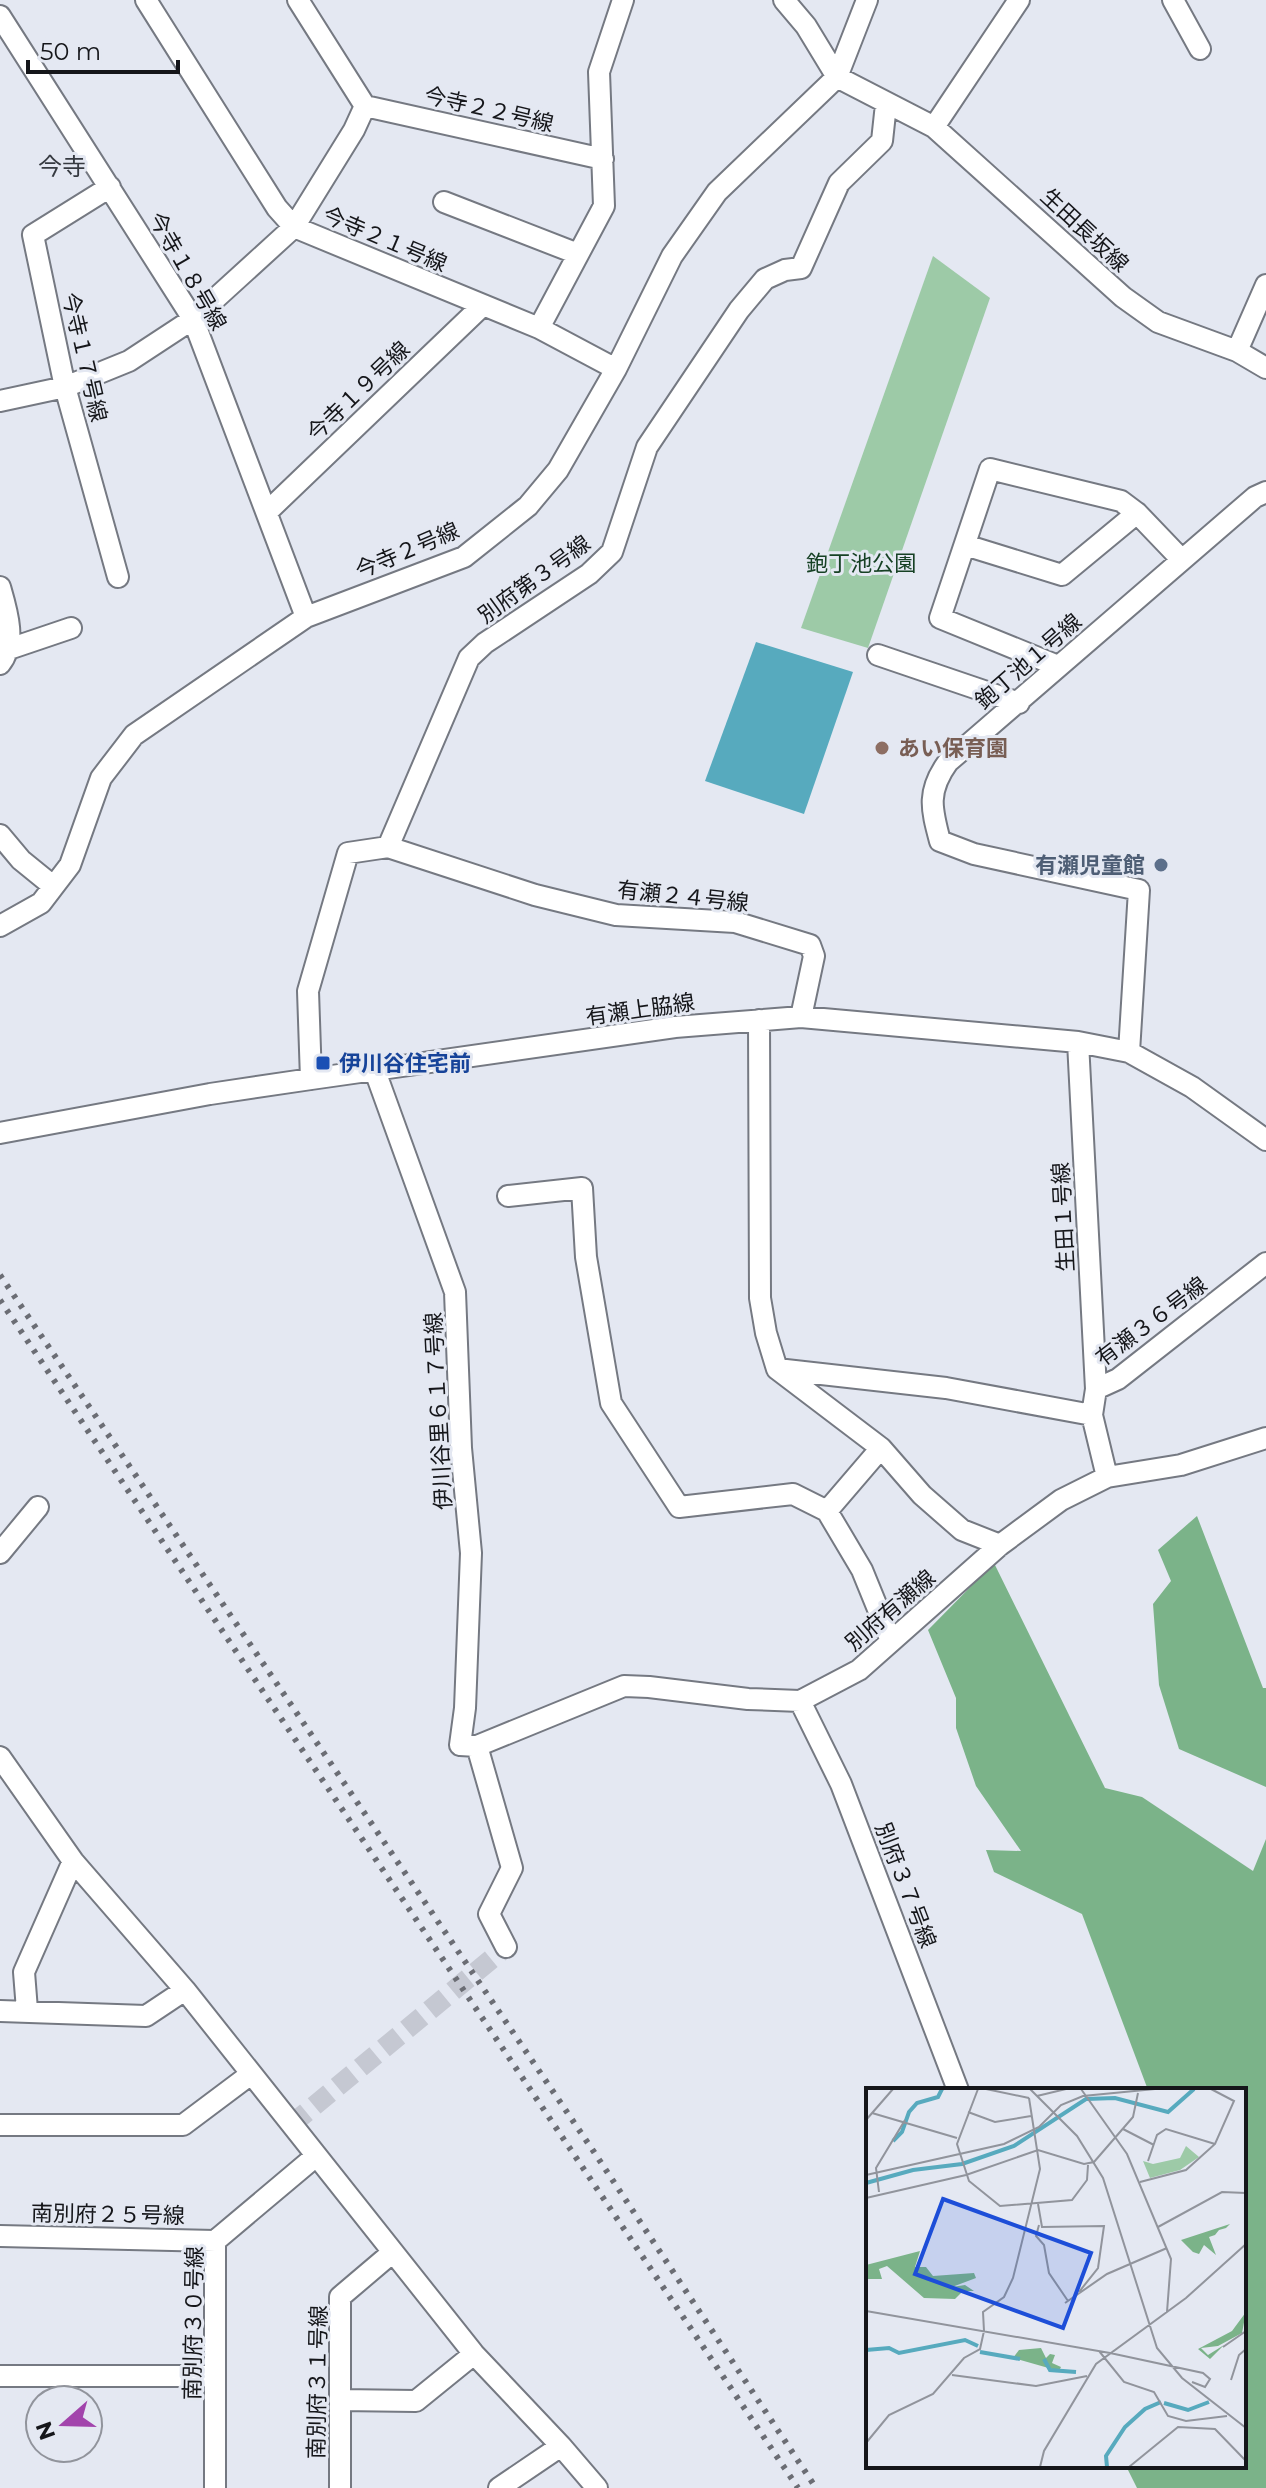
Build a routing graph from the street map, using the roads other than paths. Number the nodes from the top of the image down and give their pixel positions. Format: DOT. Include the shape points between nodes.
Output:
graph roads {
  1 [pos="146,0"];
  2 [pos="298,0"];
  3 [pos="623,0"];
  4 [pos="784,0"];
  5 [pos="867,0"];
  6 [pos="1019,0"];
  7 [pos="1173,0"];
  8 [pos="0,16"];
  9 [pos="1200,49"];
  10 [pos="837,77"];
  11 [pos="886,104"];
  12 [pos="365,106"];
  13 [pos="934,127"];
  14 [pos="603,159"];
  15 [pos="110,187"];
  16 [pos="444,202"];
  17 [pos="294,227"];
  18 [pos="578,254"];
  19 [pos="1266,285"];
  20 [pos="482,306"];
  21 [pos="193,319"];
  22 [pos="539,328"];
  23 [pos="1237,351"];
  24 [pos="1266,368"];
  25 [pos="616,369"];
  26 [pos="65,387"];
  27 [pos="0,401"];
  28 [pos="1266,492"];
  29 [pos="267,512"];
  30 [pos="1137,513"];
  31 [pos="965,545"];
  32 [pos="1182,560"];
  33 [pos="118,577"];
  34 [pos="0,587"];
  35 [pos="306,617"];
  36 [pos="71,628"];
  37 [pos="878,655"];
  38 [pos="3,657"];
  39 [pos="1058,666"];
  40 [pos="1019,703"];
  41 [pos="0,835"];
  42 [pos="388,847"];
  43 [pos="53,886"];
  44 [pos="0,926"];
  45 [pos="801,1017"];
  46 [pos="759,1020"];
  47 [pos="1078,1042"];
  48 [pos="1129,1052"];
  49 [pos="375,1071"];
  50 [pos="311,1079"];
  51 [pos="0,1133"];
  52 [pos="1266,1140"];
  53 [pos="508,1196"];
  54 [pos="1266,1263"];
  55 [pos="777,1369"];
  56 [pos="1096,1389"];
  57 [pos="1092,1415"];
  58 [pos="1266,1438"];
  59 [pos="881,1448"];
  60 [pos="1107,1477"];
  61 [pos="38,1507"];
  62 [pos="827,1511"];
  63 [pos="1000,1545"];
  64 [pos="0,1553"];
  65 [pos="891,1641"];
  66 [pos="800,1701"];
  67 [pos="477,1746"];
  68 [pos="0,1757"];
  69 [pos="73,1861"];
  70 [pos="506,1947"];
  71 [pos="185,1990"];
  72 [pos="27,2010"];
  73 [pos="0,2011"];
  74 [pos="251,2074"];
  75 [pos="957,2088"];
  76 [pos="0,2125"];
  77 [pos="316,2156"];
  78 [pos="0,2236"];
  79 [pos="215,2241"];
  80 [pos="393,2252"];
  81 [pos="474,2354"];
  82 [pos="0,2376"];
  83 [pos="215,2376"];
  84 [pos="340,2400"];
  85 [pos="561,2446"];
  86 [pos="215,2488"];
  87 [pos="340,2488"];
  88 [pos="499,2488"];
  89 [pos="597,2488"];
  1 -- 17 [label="street, 今寺２１号線"];
  2 -- 12 [label="street"];
  3 -- 14 [label="street" via="599,72"];
  4 -- 10 [label="street"];
  5 -- 10 [label="street"];
  6 -- 13 [label="street"];
  7 -- 9 [label="street"];
  8 -- 15 [label="street, 今寺１８号線"];
  10 -- 11 [label="street, 生田長坂線"];
  10 -- 25 [label="street, 今寺２号線" via="717,192 672,256"];
  11 -- 13 [label="street, 生田長坂線"];
  11 -- 42 [label="street, 別府第３号線" via="882,141 839,183 801,268 765,279 647,447 612,552 469,658"];
  12 -- 14 [label="street, 今寺２２号線"];
  12 -- 17 [label="street"];
  13 -- 23 [label="street, 生田長坂線" via="1123,297 1158,322"];
  14 -- 18 [label="street" via="604,206"];
  15 -- 21 [label="street, 今寺１８号線"];
  15 -- 26 [label="street, 今寺１７号線" via="33,235"];
  16 -- 18 [label="street"];
  17 -- 20 [label="street, 今寺２１号線"];
  17 -- 21 [label="street"];
  18 -- 22 [label="street"];
  19 -- 23 [label="street"];
  20 -- 22 [label="street, 今寺２１号線"];
  20 -- 29 [label="street, 今寺１９号線"];
  21 -- 26 [label="street" via="129,361"];
  21 -- 29 [label="street, 今寺１８号線"];
  22 -- 25 [label="street, 今寺２１号線"];
  23 -- 24 [label="street, 生田長坂線"];
  25 -- 35 [label="street, 今寺２号線" via="558,470 495,534 464,557"];
  26 -- 27 [label="street"];
  26 -- 33 [label="street, 今寺１７号線"];
  28 -- 32 [label="street, 鉋丁池１号線"];
  29 -- 35 [label="street, 今寺１８号線"];
  30 -- 31 [label="street" via="1062,575"];
  30 -- 31 [label="street" via="1121,501 990,469"];
  30 -- 32 [label="street"];
  31 -- 39 [label="street" via="940,618"];
  32 -- 39 [label="street, 鉋丁池１号線"];
  34 -- 38 [label="street" via="10,623"];
  35 -- 43 [label="street, 今寺２号線" via="134,735 101,778 70,865"];
  36 -- 38 [label="street"];
  37 -- 40 [label="street"];
  39 -- 40 [label="street, 鉋丁池１号線"];
  40 -- 48 [label="street, 鉋丁池１号線" via="948,762 936,779 931,808 940,841 974,854 1139,890"];
  41 -- 43 [label="street"];
  42 -- 45 [label="street, 有瀬２４号線" via="616,915 735,922 810,945 814,956"];
  42 -- 50 [label="street" via="348,853 308,991"];
  43 -- 44 [label="street, 今寺２号線" via="41,903"];
  45 -- 46 [label="street, 有瀬上脇線"];
  45 -- 47 [label="street, 有瀬上脇線"];
  46 -- 49 [label="street, 有瀬上脇線" via="675,1027"];
  46 -- 55 [label="street" via="760,1298"];
  47 -- 48 [label="street, 有瀬上脇線"];
  47 -- 56 [label="street, 生田１号線"];
  48 -- 52 [label="street, 有瀬上脇線" via="1192,1087"];
  49 -- 50 [label="street, 有瀬上脇線"];
  49 -- 67 [label="street, 伊川谷里６１７号線" via="455,1292 471,1553 460,1745"];
  50 -- 51 [label="street, 有瀬上脇線"];
  53 -- 62 [label="street" via="582,1188 586,1257 611,1403 679,1507 793,1494"];
  54 -- 56 [label="street, 有瀬３６号線" via="1118,1379"];
  55 -- 57 [label="street" via="946,1388"];
  55 -- 59 [label="street"];
  56 -- 57 [label="street, 有瀬３６号線"];
  57 -- 60 [label="street, 有瀬３６号線"];
  58 -- 60 [label="street, 別府有瀬線" via="1181,1465"];
  59 -- 62 [label="street"];
  59 -- 63 [label="street" via="962,1530"];
  60 -- 63 [label="street, 別府有瀬線" via="1061,1500"];
  61 -- 64 [label="street"];
  62 -- 65 [label="street" via="862,1570"];
  63 -- 65 [label="street, 別府有瀬線"];
  65 -- 66 [label="street, 別府有瀬線" via="859,1670"];
  66 -- 67 [label="street, 別府有瀬線" via="624,1686"];
  66 -- 75 [label="street, 別府３７号線" via="841,1784"];
  67 -- 70 [label="street" via="512,1868 489,1914"];
  68 -- 69 [label="street"];
  69 -- 71 [label="street"];
  69 -- 72 [label="street" via="24,1972"];
  71 -- 72 [label="street" via="146,2016"];
  71 -- 74 [label="street"];
  72 -- 73 [label="street"];
  74 -- 76 [label="street" via="183,2125"];
  74 -- 77 [label="street"];
  77 -- 79 [label="street, 南別府３０号線"];
  77 -- 80 [label="street"];
  78 -- 79 [label="street, 南別府２５号線"];
  79 -- 83 [label="street, 南別府３０号線"];
  80 -- 81 [label="street"];
  80 -- 84 [label="street, 南別府３１号線" via="340,2297"];
  81 -- 84 [label="street" via="416,2401"];
  81 -- 85 [label="street"];
  82 -- 83 [label="street"];
  83 -- 86 [label="street, 南別府３０号線"];
  84 -- 87 [label="street, 南別府３１号線"];
  85 -- 88 [label="street"];
  85 -- 89 [label="street"];
}
